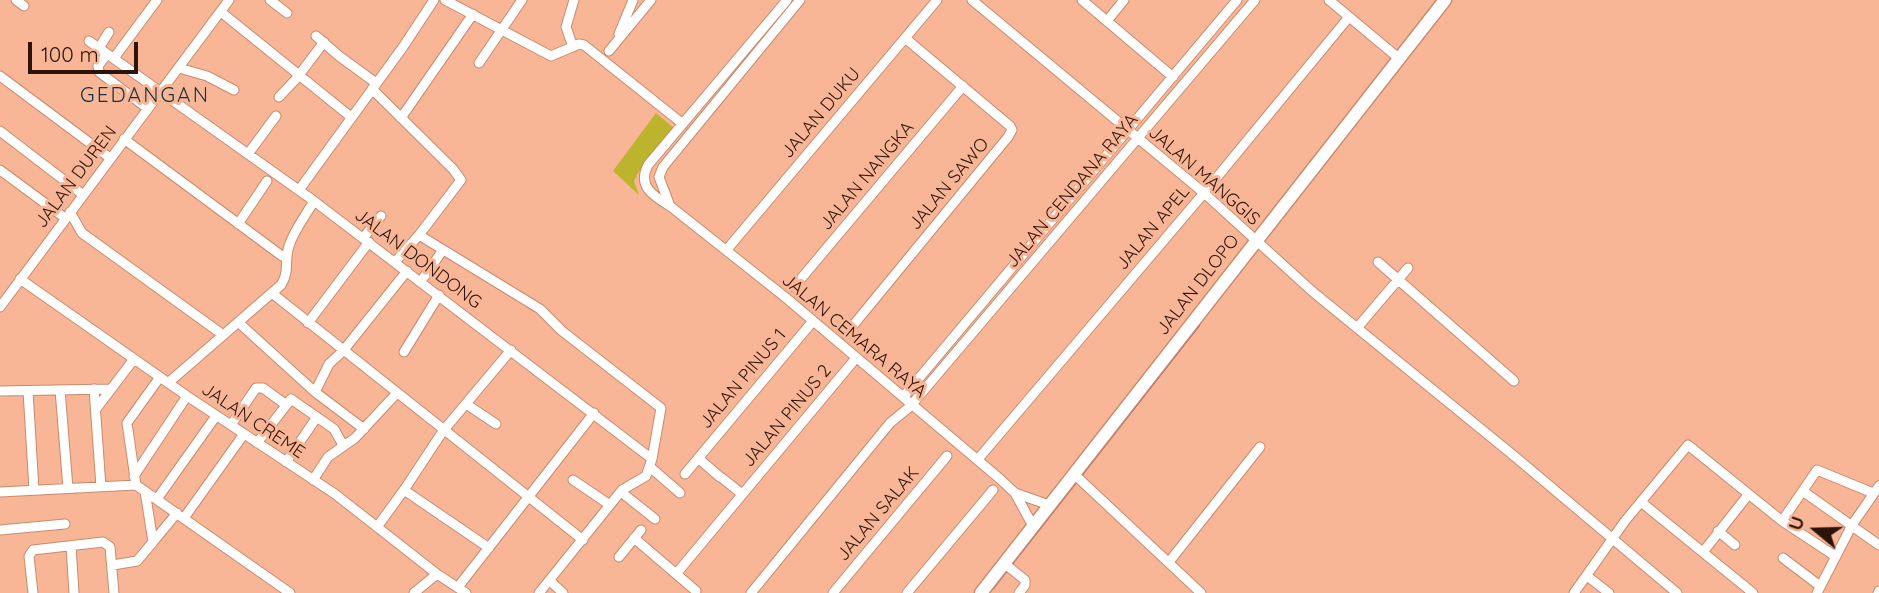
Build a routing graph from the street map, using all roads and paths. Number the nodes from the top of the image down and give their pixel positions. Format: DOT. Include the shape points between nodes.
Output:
graph roads {
  1 [pos="157,0"];
  2 [pos="229,0"];
  3 [pos="270,0"];
  4 [pos="288,0"];
  5 [pos="434,0"];
  6 [pos="444,0"];
  7 [pos="522,0"];
  8 [pos="574,0"];
  9 [pos="633,0"];
  10 [pos="651,0"];
  11 [pos="787,0"];
  12 [pos="800,0"];
  13 [pos="937,0"];
  14 [pos="972,0"];
  15 [pos="1082,0"];
  16 [pos="1124,0"];
  17 [pos="1237,0"];
  18 [pos="1255,0"];
  19 [pos="1329,0"];
  20 [pos="1445,0"];
  21 [pos="462,4"];
  22 [pos="220,12"];
  23 [pos="473,14"];
  24 [pos="1349,17"];
  25 [pos="1107,21"];
  26 [pos="503,29"];
  27 [pos="109,32"];
  28 [pos="905,38"];
  29 [pos="89,41"];
  30 [pos="615,42"];
  31 [pos="573,47"];
  32 [pos="609,51"];
  33 [pos="107,53"];
  34 [pos="1396,55"];
  35 [pos="479,63"];
  36 [pos="179,68"];
  37 [pos="298,75"];
  38 [pos="0,76"];
  39 [pos="1173,77"];
  40 [pos="374,86"];
  41 [pos="963,86"];
  42 [pos="233,90"];
  43 [pos="160,91"];
  44 [pos="279,97"];
  45 [pos="147,108"];
  46 [pos="276,116"];
  47 [pos="351,117"];
  48 [pos="401,118"];
  49 [pos="680,128"];
  50 [pos="1128,131"];
  51 [pos="1,135"];
  52 [pos="124,139"];
  53 [pos="1137,139"];
  54 [pos="685,140"];
  55 [pos="248,154"];
  56 [pos="110,158"];
  57 [pos="0,170"];
  58 [pos="267,181"];
  59 [pos="299,190"];
  60 [pos="1204,193"];
  61 [pos="82,194"];
  62 [pos="314,201"];
  63 [pos="670,205"];
  64 [pos="68,215"];
  65 [pos="381,216"];
  66 [pos="238,223"];
  67 [pos="419,235"];
  68 [pos="366,240"];
  69 [pos="1256,241"];
  70 [pos="729,247"];
  71 [pos="443,250"];
  72 [pos="282,256"];
  73 [pos="396,262"];
  74 [pos="1378,262"];
  75 [pos="1015,266"];
  76 [pos="1408,268"];
  77 [pos="407,271"];
  78 [pos="1023,273"];
  79 [pos="20,279"];
  80 [pos="1398,279"];
  81 [pos="421,281"];
  82 [pos="794,287"];
  83 [pos="272,294"];
  84 [pos="439,295"];
  85 [pos="0,307"];
  86 [pos="813,321"];
  87 [pos="238,322"];
  88 [pos="308,324"];
  89 [pos="1357,328"];
  90 [pos="219,332"];
  91 [pos="846,334"];
  92 [pos="511,350"];
  93 [pos="343,351"];
  94 [pos="404,352"];
  95 [pos="856,358"];
  96 [pos="134,359"];
  97 [pos="164,380"];
  98 [pos="1514,381"];
  99 [pos="94,389"];
  100 [pos="111,389"];
  101 [pos="60,390"];
  102 [pos="0,391"];
  103 [pos="28,391"];
  104 [pos="315,392"];
  105 [pos="397,393"];
  106 [pos="187,396"];
  107 [pos="903,396"];
  108 [pos="285,404"];
  109 [pos="466,404"];
  110 [pos="913,404"];
  111 [pos="96,409"];
  112 [pos="594,413"];
  113 [pos="216,416"];
  114 [pos="317,417"];
  115 [pos="890,423"];
  116 [pos="496,424"];
  117 [pos="231,425"];
  118 [pos="364,429"];
  119 [pos="443,431"];
  120 [pos="244,434"];
  121 [pos="257,443"];
  122 [pos="343,445"];
  123 [pos="1260,447"];
  124 [pos="947,456"];
  125 [pos="698,458"];
  126 [pos="979,458"];
  127 [pos="286,462"];
  128 [pos="651,463"];
  129 [pos="685,474"];
  130 [pos="1077,476"];
  131 [pos="0,480"];
  132 [pos="135,480"];
  133 [pos="313,480"];
  134 [pos="573,480"];
  135 [pos="101,487"];
  136 [pos="68,488"];
  137 [pos="404,489"];
  138 [pos="34,490"];
  139 [pos="993,490"];
  140 [pos="1876,490"];
  141 [pos="145,491"];
  142 [pos="0,492"];
  143 [pos="621,492"];
  144 [pos="1804,492"];
  145 [pos="680,493"];
  146 [pos="1015,493"];
  147 [pos="742,494"];
  148 [pos="1748,495"];
  149 [pos="529,497"];
  150 [pos="157,499"];
  151 [pos="1641,502"];
  152 [pos="610,505"];
  153 [pos="1049,505"];
  154 [pos="181,515"];
  155 [pos="655,519"];
  156 [pos="1782,522"];
  157 [pos="65,524"];
  158 [pos="1852,525"];
  159 [pos="1033,526"];
  160 [pos="377,527"];
  161 [pos="0,530"];
  162 [pos="641,530"];
  163 [pos="1718,531"];
  164 [pos="635,538"];
  165 [pos="1614,538"];
  166 [pos="583,540"];
  167 [pos="153,542"];
  168 [pos="1735,545"];
  169 [pos="1879,545"];
  170 [pos="71,546"];
  171 [pos="489,548"];
  172 [pos="1703,552"];
  173 [pos="1835,556"];
  174 [pos="619,557"];
  175 [pos="1783,558"];
  176 [pos="1169,562"];
  177 [pos="113,565"];
  178 [pos="1009,567"];
  179 [pos="437,574"];
  180 [pos="676,574"];
  181 [pos="1587,576"];
  182 [pos="550,581"];
  183 [pos="1818,589"];
  184 [pos="462,590"];
  185 [pos="696,591"];
  186 [pos="33,593"];
  187 [pos="74,593"];
  188 [pos="114,593"];
  189 [pos="290,593"];
  190 [pos="414,593"];
  191 [pos="539,593"];
  192 [pos="562,593"];
  193 [pos="751,593"];
  194 [pos="833,593"];
  195 [pos="907,593"];
  196 [pos="981,593"];
  197 [pos="1019,593"];
  198 [pos="1202,593"];
  199 [pos="1574,593"];
  200 [pos="1609,593"];
  201 [pos="1677,593"];
  202 [pos="1753,593"];
  1 -- 33 [label="street"];
  2 -- 22 [label="street, JALAN DUREN"];
  3 -- 4 [label="street" via="283,10"];
  5 -- 40 [label="street"];
  6 -- 21 [label="street"];
  7 -- 26 [label="street"];
  8 -- 31 [label="street" via="566,22"];
  9 -- 30 [label="street"];
  10 -- 30 [label="street"];
  11 -- 49 [label="street, JALAN CEMARA RAYA"];
  12 -- 54 [label="street"];
  13 -- 28 [label="street, JALAN DUKU"];
  14 -- 50 [label="street, JALAN MANGGIS"];
  15 -- 25 [label="street"];
  16 -- 25 [label="street"];
  17 -- 39 [label="street, JALAN CENDANA RAYA"];
  18 -- 53 [label="street, JALAN CENDANA RAYA"];
  19 -- 24 [label="street"];
  20 -- 69 [label="street, JALAN DLOPO"];
  21 -- 23 [label="street"];
  22 -- 36 [label="street, JALAN DUREN"];
  22 -- 37 [label="street"];
  23 -- 26 [label="street"];
  23 -- 48 [label="street"];
  24 -- 34 [label="street"];
  24 -- 60 [label="street, JALAN APEL"];
  25 -- 39 [label="street"];
  26 -- 31 [label="street" via="551,56"];
  26 -- 35 [label="street"];
  27 -- 33 [label="street"];
  28 -- 41 [label="street, JALAN SAWO"];
  28 -- 70 [label="street, JALAN DUKU"];
  29 -- 33 [label="street, JALAN DONDONG"];
  30 -- 32 [label="street"];
  31 -- 49 [label="street" via="586,46"];
  33 -- 43 [label="street, JALAN DONDONG"];
  33 -- 45 [label="street" via="99,72"];
  36 -- 42 [label="street"];
  36 -- 43 [label="street, JALAN DUREN"];
  37 -- 40 [label="street" via="320,39"];
  37 -- 44 [label="street"];
  37 -- 47 [label="street"];
  38 -- 56 [label="street"];
  39 -- 50 [label="street, JALAN CENDANA RAYA"];
  40 -- 47 [label="street"];
  40 -- 48 [label="street"];
  41 -- 82 [label="street, JALAN NANGKA"];
  41 -- 91 [label="street, JALAN SAWO" via="1010,125 1011,133"];
  43 -- 45 [label="street, JALAN DUREN"];
  43 -- 55 [label="street, JALAN DONDONG"];
  45 -- 52 [label="street, JALAN DUREN"];
  46 -- 55 [label="street"];
  47 -- 59 [label="street"];
  48 -- 67 [label="street" via="461,180"];
  49 -- 54 [label="street"];
  49 -- 63 [label="street, JALAN CEMARA RAYA" via="644,174 649,191"];
  50 -- 53 [label="street, JALAN MANGGIS"];
  50 -- 75 [label="street, JALAN CENDANA RAYA"];
  51 -- 61 [label="street"];
  52 -- 56 [label="street, JALAN DUREN"];
  52 -- 66 [label="street"];
  53 -- 60 [label="street, JALAN MANGGIS"];
  53 -- 78 [label="street, JALAN CENDANA RAYA"];
  54 -- 63 [label="street" via="660,173"];
  55 -- 59 [label="street, JALAN DONDONG"];
  56 -- 61 [label="street, JALAN DUREN"];
  57 -- 64 [label="street"];
  58 -- 66 [label="street"];
  59 -- 62 [label="street, JALAN DONDONG"];
  60 -- 69 [label="street, JALAN MANGGIS"];
  60 -- 126 [label="street, JALAN APEL"];
  61 -- 64 [label="street, JALAN DUREN"];
  62 -- 68 [label="street, JALAN DONDONG"];
  62 -- 83 [label="street" via="290,244 287,275"];
  63 -- 86 [label="street, JALAN CEMARA RAYA"];
  64 -- 79 [label="street, JALAN DUREN"];
  64 -- 90 [label="street" via="82,233"];
  65 -- 68 [label="street"];
  66 -- 72 [label="street"];
  67 -- 71 [label="street"];
  67 -- 73 [label="street"];
  68 -- 73 [label="street, JALAN DONDONG"];
  68 -- 88 [label="street"];
  69 -- 89 [label="street, JALAN MANGGIS"];
  69 -- 130 [label="street, JALAN DLOPO"];
  71 -- 81 [label="street"];
  71 -- 128 [label="street" via="540,309 657,404 662,414"];
  73 -- 77 [label="street, JALAN DONDONG"];
  74 -- 80 [label="street"];
  75 -- 78 [label="street"];
  75 -- 107 [label="street, JALAN CENDANA RAYA"];
  76 -- 80 [label="street"];
  77 -- 81 [label="street, JALAN DONDONG"];
  77 -- 93 [label="street"];
  78 -- 110 [label="street, JALAN CENDANA RAYA"];
  79 -- 85 [label="street, JALAN DUREN"];
  79 -- 96 [label="street, JALAN CREME"];
  80 -- 89 [label="street"];
  80 -- 98 [label="street"];
  81 -- 84 [label="street, JALAN DONDONG"];
  83 -- 87 [label="street"];
  83 -- 88 [label="street"];
  84 -- 92 [label="street, JALAN DONDONG"];
  84 -- 94 [label="street"];
  86 -- 95 [label="street, JALAN CEMARA RAYA"];
  86 -- 125 [label="street, JALAN PINUS 1"];
  87 -- 97 [label="street"];
  87 -- 104 [label="street"];
  88 -- 93 [label="street"];
  89 -- 165 [label="street, JALAN MANGGIS"];
  92 -- 109 [label="street"];
  92 -- 112 [label="street, JALAN DONDONG"];
  93 -- 104 [label="street" via="329,364"];
  93 -- 105 [label="street"];
  95 -- 107 [label="street, JALAN CEMARA RAYA"];
  95 -- 147 [label="street, JALAN PINUS 2"];
  96 -- 97 [label="street, JALAN CREME"];
  96 -- 100 [label="street"];
  97 -- 106 [label="street, JALAN CREME"];
  97 -- 132 [label="street" via="128,423"];
  99 -- 100 [label="street"];
  99 -- 101 [label="street"];
  99 -- 111 [label="street"];
  100 -- 111 [label="street"];
  101 -- 103 [label="street"];
  101 -- 136 [label="street"];
  102 -- 103 [label="street"];
  103 -- 138 [label="street"];
  104 -- 118 [label="street"];
  105 -- 118 [label="street"];
  105 -- 119 [label="street"];
  106 -- 113 [label="street, JALAN CREME"];
  106 -- 132 [label="street"];
  107 -- 110 [label="street, JALAN CEMARA RAYA"];
  107 -- 115 [label="street, JALAN CENDANA RAYA"];
  108 -- 114 [label="street" via="292,399"];
  108 -- 117 [label="street" via="256,388"];
  108 -- 121 [label="street"];
  109 -- 116 [label="street"];
  109 -- 119 [label="street"];
  110 -- 115 [label="street, JALAN CENDANA RAYA"];
  110 -- 146 [label="street, JALAN CEMARA RAYA"];
  111 -- 135 [label="street"];
  112 -- 128 [label="street, JALAN DONDONG"];
  112 -- 149 [label="street"];
  113 -- 117 [label="street, JALAN CREME"];
  113 -- 150 [label="street"];
  114 -- 122 [label="street" via="334,429"];
  114 -- 127 [label="street"];
  115 -- 193 [label="street, JALAN CENDANA RAYA"];
  117 -- 120 [label="street, JALAN CREME"];
  118 -- 122 [label="street"];
  119 -- 137 [label="street"];
  119 -- 149 [label="street"];
  120 -- 121 [label="street, JALAN CREME"];
  120 -- 154 [label="street"];
  121 -- 127 [label="street, JALAN CREME"];
  122 -- 133 [label="street" via="328,457"];
  123 -- 176 [label="street"];
  124 -- 194 [label="street, JALAN SALAK"];
  125 -- 129 [label="street, JALAN PINUS 1"];
  125 -- 147 [label="street, JALAN PINUS 2"];
  127 -- 133 [label="street, JALAN CREME"];
  128 -- 143 [label="street" via="644,479"];
  128 -- 145 [label="street, JALAN DONDONG"];
  130 -- 153 [label="street, JALAN DLOPO"];
  130 -- 176 [label="street"];
  131 -- 142 [label="street"];
  132 -- 135 [label="street"];
  132 -- 141 [label="street"];
  133 -- 160 [label="street, JALAN CREME"];
  134 -- 152 [label="street"];
  135 -- 136 [label="street"];
  136 -- 138 [label="street"];
  137 -- 160 [label="street"];
  137 -- 171 [label="street"];
  138 -- 142 [label="street"];
  139 -- 195 [label="street"];
  140 -- 144 [label="street" via="1821,470 1815,472"];
  140 -- 158 [label="street"];
  141 -- 150 [label="street"];
  141 -- 167 [label="street"];
  143 -- 152 [label="street"];
  143 -- 155 [label="street"];
  144 -- 156 [label="street"];
  144 -- 158 [label="street"];
  146 -- 153 [label="street"];
  146 -- 159 [label="street"];
  147 -- 180 [label="street, JALAN PINUS 2"];
  148 -- 151 [label="street" via="1688,445"];
  148 -- 156 [label="street"];
  148 -- 163 [label="street"];
  149 -- 166 [label="street"];
  149 -- 171 [label="street"];
  150 -- 154 [label="street"];
  151 -- 165 [label="street"];
  151 -- 172 [label="street"];
  152 -- 166 [label="street"];
  153 -- 159 [label="street, JALAN DLOPO"];
  154 -- 167 [label="street"];
  154 -- 189 [label="street"];
  156 -- 173 [label="street"];
  157 -- 161 [label="street"];
  158 -- 169 [label="street"];
  158 -- 173 [label="street"];
  159 -- 178 [label="street, JALAN DLOPO"];
  160 -- 179 [label="street, JALAN CREME"];
  162 -- 164 [label="street"];
  163 -- 168 [label="street"];
  163 -- 172 [label="street"];
  164 -- 174 [label="street"];
  164 -- 180 [label="street"];
  165 -- 181 [label="street"];
  165 -- 201 [label="street, JALAN MANGGIS"];
  166 -- 182 [label="street"];
  167 -- 177 [label="street" via="137,561"];
  170 -- 177 [label="street" via="106,543"];
  170 -- 186 [label="street" via="30,552"];
  170 -- 187 [label="street"];
  171 -- 184 [label="street"];
  172 -- 202 [label="street"];
  173 -- 183 [label="street"];
  175 -- 183 [label="street"];
  176 -- 198 [label="street"];
  177 -- 188 [label="street"];
  178 -- 196 [label="street, JALAN DLOPO"];
  178 -- 197 [label="street" via="1026,583"];
  179 -- 184 [label="street, JALAN CREME"];
  179 -- 190 [label="street"];
  180 -- 185 [label="street"];
  181 -- 199 [label="street"];
  181 -- 200 [label="street"];
  182 -- 191 [label="street"];
  182 -- 192 [label="street"];
}
